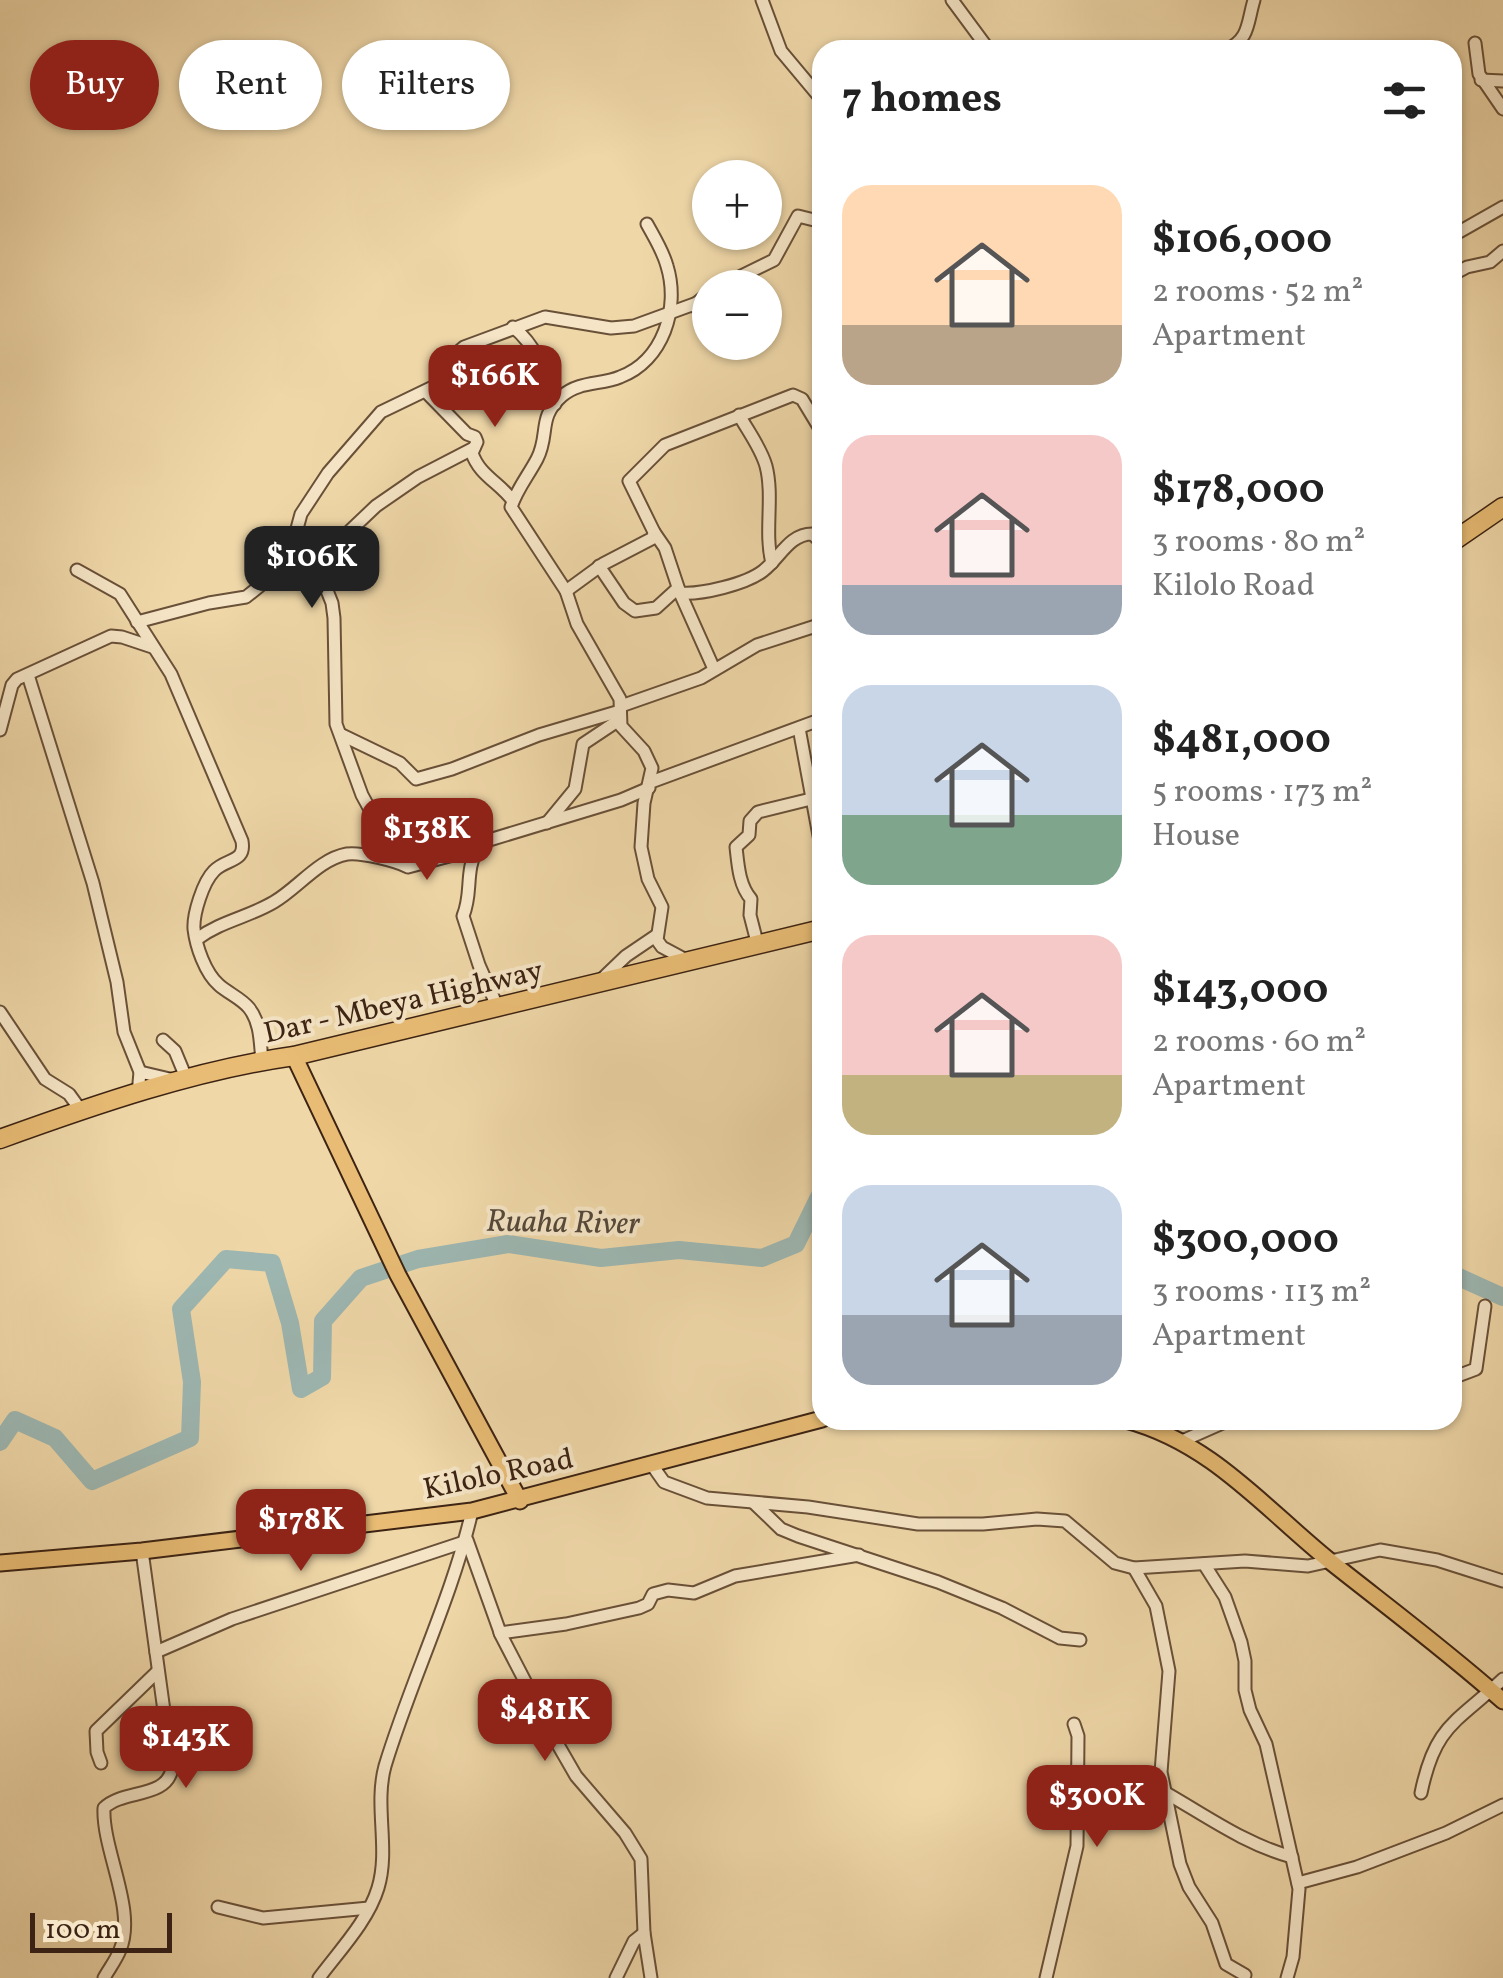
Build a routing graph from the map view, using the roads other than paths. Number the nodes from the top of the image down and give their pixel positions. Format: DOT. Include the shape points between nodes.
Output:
graph roads {
  1 [pos="762,0"];
  2 [pos="952,0"];
  3 [pos="1254,0"];
  4 [pos="982,40"];
  5 [pos="1241,40"];
  6 [pos="1475,44"];
  7 [pos="1482,80"];
  8 [pos="1503,81"];
  9 [pos="812,88"];
  10 [pos="1503,109"];
  11 [pos="1503,207"];
  12 [pos="812,220"];
  13 [pos="647,224"];
  14 [pos="1462,230"];
  15 [pos="1503,251"];
  16 [pos="754,270"];
  17 [pos="1462,270"];
  18 [pos="692,306"];
  19 [pos="667,320"];
  20 [pos="513,327"];
  21 [pos="426,392"];
  22 [pos="555,404"];
  23 [pos="739,415"];
  24 [pos="812,416"];
  25 [pos="474,448"];
  26 [pos="513,501"];
  27 [pos="1503,506"];
  28 [pos="654,532"];
  29 [pos="812,534"];
  30 [pos="1462,535"];
  31 [pos="772,563"];
  32 [pos="599,566"];
  33 [pos="77,570"];
  34 [pos="679,590"];
  35 [pos="566,591"];
  36 [pos="138,622"];
  37 [pos="812,627"];
  38 [pos="152,647"];
  39 [pos="714,670"];
  40 [pos="28,675"];
  41 [pos="620,712"];
  42 [pos="812,723"];
  43 [pos="799,728"];
  44 [pos="0,730"];
  45 [pos="342,735"];
  46 [pos="650,785"];
  47 [pos="810,798"];
  48 [pos="812,807"];
  49 [pos="547,823"];
  50 [pos="478,844"];
  51 [pos="398,861"];
  52 [pos="812,932"];
  53 [pos="657,935"];
  54 [pos="197,939"];
  55 [pos="758,946"];
  56 [pos="690,962"];
  57 [pos="596,984"];
  58 [pos="496,1006"];
  59 [pos="0,1012"];
  60 [pos="163,1040"];
  61 [pos="294,1056"];
  62 [pos="262,1060"];
  63 [pos="140,1072"];
  64 [pos="182,1082"];
  65 [pos="138,1094"];
  66 [pos="82,1112"];
  67 [pos="0,1139"];
  68 [pos="1485,1306"];
  69 [pos="1462,1375"];
  70 [pos="812,1423"];
  71 [pos="1159,1430"];
  72 [pos="1207,1430"];
  73 [pos="1182,1441"];
  74 [pos="652,1465"];
  75 [pos="520,1500"];
  76 [pos="754,1504"];
  77 [pos="472,1510"];
  78 [pos="465,1539"];
  79 [pos="142,1551"];
  80 [pos="859,1554"];
  81 [pos="1330,1561"];
  82 [pos="0,1563"];
  83 [pos="1204,1564"];
  84 [pos="1134,1568"];
  85 [pos="1503,1581"];
  86 [pos="500,1633"];
  87 [pos="1080,1640"];
  88 [pos="156,1652"];
  89 [pos="158,1671"];
  90 [pos="1499,1690"];
  91 [pos="1074,1724"];
  92 [pos="101,1763"];
  93 [pos="1166,1792"];
  94 [pos="1421,1793"];
  95 [pos="1503,1805"];
  96 [pos="1292,1857"];
  97 [pos="1298,1883"];
  98 [pos="218,1907"];
  99 [pos="369,1908"];
  100 [pos="644,1933"];
  101 [pos="1245,1976"];
  102 [pos="104,1978"];
  103 [pos="319,1978"];
  104 [pos="616,1978"];
  105 [pos="651,1978"];
  106 [pos="1046,1978"];
  107 [pos="1286,1978"];
  1 -- 9 [label="street" via="781,51"];
  2 -- 4 [label="street"];
  3 -- 5 [label="street"];
  6 -- 7 [label="street"];
  7 -- 8 [label="street"];
  7 -- 10 [label="street"];
  11 -- 14 [label="street"];
  12 -- 16 [label="street" via="797,216 774,260"];
  13 -- 19 [label="street" via="668,267"];
  15 -- 17 [label="street"];
  18 -- 19 [label="street"];
  19 -- 20 [label="street" via="611,328 544,317"];
  19 -- 22 [label="street" via="654,356 620,377 570,390"];
  20 -- 21 [label="street" via="457,353"];
  20 -- 22 [label="street" via="530,346"];
  21 -- 25 [label="street" via="475,437"];
  21 -- 36 [label="street" via="381,412 328,473 301,514 292,547 274,554 255,591"];
  22 -- 26 [label="street" via="544,417 538,458"];
  23 -- 24 [label="street" via="793,395"];
  23 -- 28 [label="street" via="665,445 632,476"];
  23 -- 31 [label="street" via="767,471"];
  25 -- 26 [label="street" via="479,470"];
  25 -- 45 [label="street" via="376,506 316,563 332,603 336,724"];
  26 -- 35 [label="street" via="515,517"];
  27 -- 30 [label="highway"];
  28 -- 32 [label="street"];
  28 -- 34 [label="street"];
  29 -- 31 [label="street" via="799,535"];
  31 -- 34 [label="street" via="702,594"];
  32 -- 34 [label="street" via="635,611 656,608"];
  32 -- 35 [label="street"];
  33 -- 36 [label="street" via="115,588"];
  34 -- 39 [label="street"];
  35 -- 41 [label="street"];
  36 -- 38 [label="street"];
  37 -- 39 [label="street"];
  38 -- 40 [label="street" via="111,636"];
  38 -- 54 [label="street" via="172,674 244,849 207,881 195,918"];
  39 -- 41 [label="street"];
  40 -- 44 [label="street" via="12,684"];
  40 -- 63 [label="street" via="93,883 122,1021"];
  41 -- 45 [label="street" via="416,779"];
  41 -- 46 [label="street" via="651,765"];
  41 -- 49 [label="street" via="583,744 575,789"];
  42 -- 43 [label="street"];
  43 -- 46 [label="street"];
  43 -- 47 [label="street"];
  45 -- 51 [label="street" via="362,795"];
  46 -- 49 [label="street"];
  46 -- 53 [label="street" via="641,847 662,907"];
  47 -- 48 [label="street"];
  47 -- 55 [label="street" via="758,812 736,847"];
  49 -- 50 [label="street"];
  50 -- 51 [label="street" via="408,866"];
  50 -- 58 [label="street" via="463,916"];
  51 -- 54 [label="street" via="346,854 278,900"];
  52 -- 55 [label="highway, Dar - Mbeya Highway"];
  53 -- 56 [label="street" via="662,947"];
  53 -- 57 [label="street"];
  54 -- 62 [label="street" via="215,982 251,1011"];
  55 -- 56 [label="highway, Dar - Mbeya Highway"];
  56 -- 57 [label="highway, Dar - Mbeya Highway"];
  57 -- 58 [label="highway, Dar - Mbeya Highway"];
  58 -- 61 [label="highway, Dar - Mbeya Highway"];
  59 -- 66 [label="street" via="45,1078"];
  60 -- 64 [label="street" via="175,1051"];
  61 -- 62 [label="highway, Dar - Mbeya Highway"];
  61 -- 75 [label="main road" via="398,1275"];
  62 -- 64 [label="highway, Dar - Mbeya Highway"];
  63 -- 64 [label="street"];
  63 -- 65 [label="street"];
  64 -- 65 [label="highway, Dar - Mbeya Highway"];
  65 -- 66 [label="highway, Dar - Mbeya Highway"];
  66 -- 67 [label="highway, Dar - Mbeya Highway"];
  68 -- 69 [label="street" via="1479,1362"];
  70 -- 74 [label="main road, Kilolo Road"];
  71 -- 73 [label="main road"];
  72 -- 73 [label="street"];
  73 -- 81 [label="main road"];
  74 -- 75 [label="main road, Kilolo Road"];
  74 -- 76 [label="street" via="678,1490"];
  75 -- 77 [label="main road, Kilolo Road"];
  76 -- 80 [label="street" via="781,1528"];
  76 -- 84 [label="street" via="918,1524 1065,1521 1115,1563"];
  77 -- 78 [label="street"];
  77 -- 79 [label="main road, Kilolo Road"];
  78 -- 86 [label="street"];
  78 -- 88 [label="street"];
  78 -- 99 [label="street" via="384,1770 380,1886"];
  79 -- 82 [label="main road, Kilolo Road"];
  79 -- 88 [label="street"];
  80 -- 86 [label="street" via="735,1576 694,1593 662,1590 639,1608"];
  80 -- 87 [label="street" via="1002,1608 1060,1638"];
  81 -- 83 [label="street"];
  81 -- 85 [label="street" via="1370,1550 1398,1552"];
  81 -- 90 [label="main road"];
  83 -- 84 [label="street"];
  83 -- 96 [label="street" via="1241,1642 1245,1690 1266,1744"];
  84 -- 93 [label="street" via="1156,1606 1169,1672 1161,1755"];
  86 -- 100 [label="street" via="576,1776 640,1859"];
  88 -- 89 [label="street"];
  89 -- 92 [label="street" via="96,1730"];
  89 -- 102 [label="street" via="172,1769 161,1787 104,1808 123,1930 122,1947"];
  90 -- 94 [label="street" via="1458,1718 1435,1744"];
  91 -- 106 [label="street" via="1077,1846"];
  93 -- 96 [label="street" via="1250,1844"];
  93 -- 101 [label="street" via="1180,1864 1226,1964"];
  95 -- 97 [label="street" via="1357,1867"];
  96 -- 97 [label="street"];
  97 -- 107 [label="street"];
  98 -- 99 [label="street" via="263,1918"];
  99 -- 103 [label="street"];
  100 -- 104 [label="street"];
  100 -- 105 [label="street"];
}
